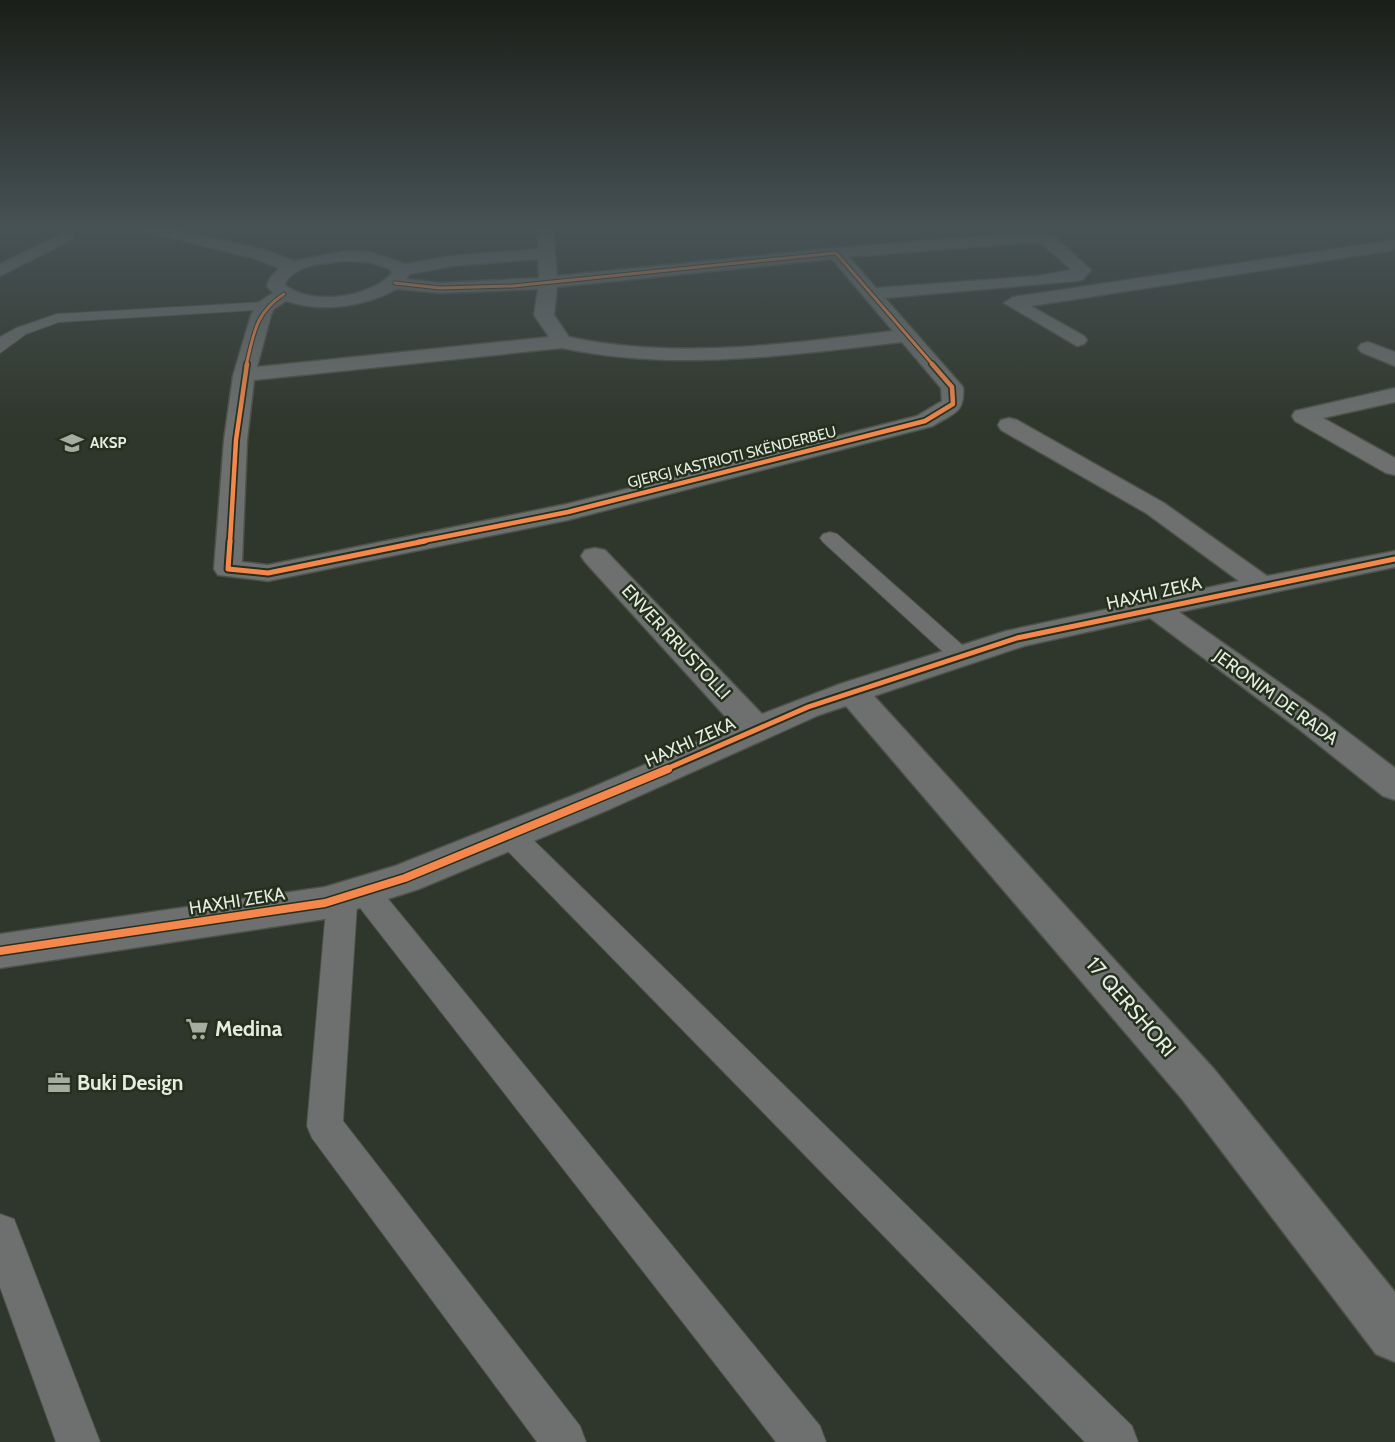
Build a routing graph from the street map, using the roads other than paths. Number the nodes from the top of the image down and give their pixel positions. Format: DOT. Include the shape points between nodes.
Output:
graph roads {
  1 [pos="282,295"];
  2 [pos="288,295"];
  3 [pos="362,295"];
  4 [pos="546,295"];
  5 [pos="871,295"];
  6 [pos="1064,295"];
  7 [pos="266,306"];
  8 [pos="909,335"];
  9 [pos="1077,340"];
  10 [pos="562,342"];
  11 [pos="0,348"];
  12 [pos="1368,348"];
  13 [pos="1395,360"];
  14 [pos="245,375"];
  15 [pos="1395,395"];
  16 [pos="1009,425"];
  17 [pos="1395,468"];
  18 [pos="831,538"];
  19 [pos="595,556"];
  20 [pos="1395,559"];
  21 [pos="1262,585"];
  22 [pos="1156,609"];
  23 [pos="961,656"];
  24 [pos="851,691"];
  25 [pos="756,729"];
  26 [pos="1395,787"];
  27 [pos="509,834"];
  28 [pos="353,894"];
  29 [pos="0,951"];
  30 [pos="0,1233"];
  31 [pos="1395,1335"];
  32 [pos="78,1442"];
  33 [pos="564,1442"];
  34 [pos="804,1442"];
  35 [pos="1116,1442"];
  1 -- 7 [label="street"];
  2 -- 3 [label="street" via="334,300"];
  4 -- 10 [label="street" via="544,315"];
  5 -- 8 [label="street, GJERGJ KASTRIOTI SKËNDERBEU"];
  6 -- 9 [label="street" via="1013,303"];
  7 -- 11 [label="lane" via="57,318 21,331"];
  7 -- 14 [label="street" via="255,330"];
  8 -- 10 [label="street" via="677,356 598,352"];
  8 -- 14 [label="street, GJERGJ KASTRIOTI SKËNDERBEU" via="952,387 953,404 924,421 568,512 268,573 228,569 238,418"];
  10 -- 14 [label="street"];
  12 -- 13 [label="street"];
  15 -- 17 [label="street" via="1303,416"];
  16 -- 21 [label="street, HAXHI ZEKA" via="1155,508"];
  18 -- 23 [label="lane"];
  19 -- 25 [label="street, ENVER RRUSTOLLI"];
  20 -- 21 [label="street, HAXHI ZEKA"];
  21 -- 22 [label="street, HAXHI ZEKA"];
  22 -- 23 [label="street, HAXHI ZEKA" via="1017,638"];
  22 -- 26 [label="street, JERONIM DE RADA"];
  23 -- 24 [label="street, HAXHI ZEKA"];
  24 -- 25 [label="street, HAXHI ZEKA"];
  24 -- 31 [label="street, 17 QERSHORI" via="1198,1084"];
  25 -- 27 [label="street, HAXHI ZEKA" via="597,800"];
  27 -- 28 [label="street, HAXHI ZEKA" via="405,878"];
  27 -- 35 [label="lane"];
  28 -- 29 [label="street, HAXHI ZEKA" via="314,905"];
  28 -- 33 [label="lane" via="325,1126"];
  28 -- 34 [label="lane"];
  30 -- 32 [label="lane"];
}
